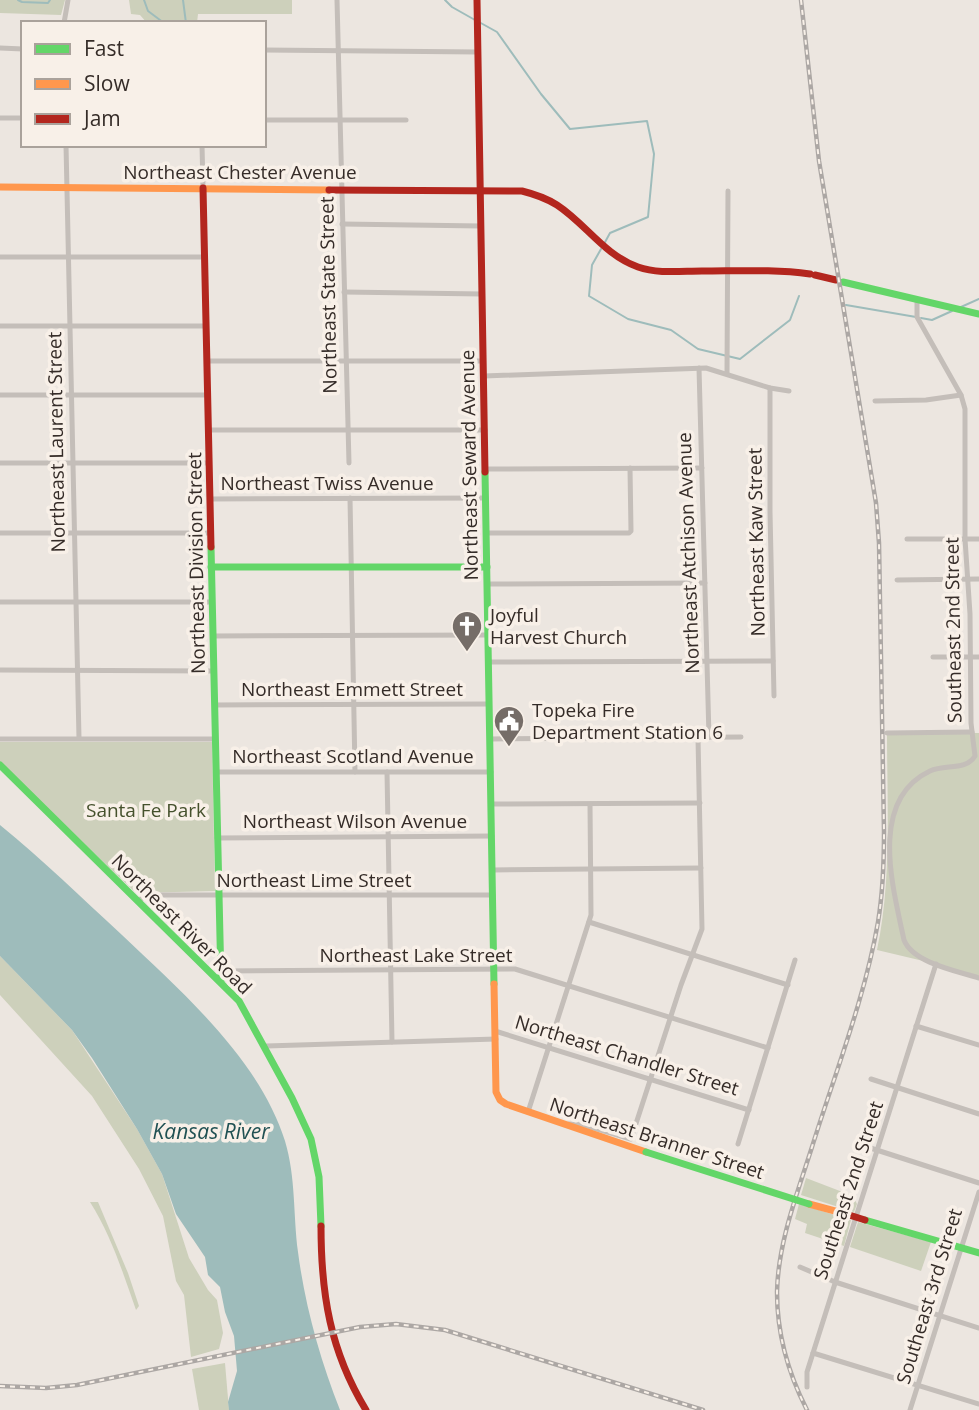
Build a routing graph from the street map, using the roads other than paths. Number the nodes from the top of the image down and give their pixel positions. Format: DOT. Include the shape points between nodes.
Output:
graph roads {
  1 [pos="68,0"];
  2 [pos="337,0"];
  3 [pos="477,0"];
  4 [pos="64,21"];
  5 [pos="0,48"];
  6 [pos="21,49"];
  7 [pos="266,50"];
  8 [pos="338,51"];
  9 [pos="478,52"];
  10 [pos="0,118"];
  11 [pos="21,118"];
  12 [pos="266,120"];
  13 [pos="407,120"];
  14 [pos="340,121"];
  15 [pos="66,147"];
  16 [pos="202,147"];
  17 [pos="0,187"];
  18 [pos="67,187"];
  19 [pos="203,188"];
  20 [pos="341,189"];
  21 [pos="480,190"];
  22 [pos="728,191"];
  23 [pos="342,224"];
  24 [pos="481,226"];
  25 [pos="0,257"];
  26 [pos="68,257"];
  27 [pos="205,257"];
  28 [pos="728,271"];
  29 [pos="344,292"];
  30 [pos="482,294"];
  31 [pos="917,300"];
  32 [pos="975,313"];
  33 [pos="69,326"];
  34 [pos="206,326"];
  35 [pos="0,327"];
  36 [pos="207,361"];
  37 [pos="346,361"];
  38 [pos="483,361"];
  39 [pos="699,368"];
  40 [pos="727,373"];
  41 [pos="484,376"];
  42 [pos="770,388"];
  43 [pos="789,391"];
  44 [pos="71,394"];
  45 [pos="0,395"];
  46 [pos="961,395"];
  47 [pos="208,396"];
  48 [pos="875,401"];
  49 [pos="348,429"];
  50 [pos="208,430"];
  51 [pos="485,430"];
  52 [pos="0,463"];
  53 [pos="73,463"];
  54 [pos="209,463"];
  55 [pos="349,463"];
  56 [pos="630,468"];
  57 [pos="702,468"];
  58 [pos="485,469"];
  59 [pos="486,498"];
  60 [pos="210,499"];
  61 [pos="350,499"];
  62 [pos="74,532"];
  63 [pos="0,533"];
  64 [pos="211,533"];
  65 [pos="486,533"];
  66 [pos="907,539"];
  67 [pos="965,539"];
  68 [pos="979,539"];
  69 [pos="211,567"];
  70 [pos="487,567"];
  71 [pos="351,568"];
  72 [pos="967,579"];
  73 [pos="979,579"];
  74 [pos="897,580"];
  75 [pos="705,583"];
  76 [pos="487,584"];
  77 [pos="75,601"];
  78 [pos="0,602"];
  79 [pos="212,603"];
  80 [pos="488,635"];
  81 [pos="213,636"];
  82 [pos="352,636"];
  83 [pos="933,657"];
  84 [pos="969,657"];
  85 [pos="979,657"];
  86 [pos="707,660"];
  87 [pos="773,661"];
  88 [pos="489,662"];
  89 [pos="77,669"];
  90 [pos="0,670"];
  91 [pos="214,671"];
  92 [pos="774,696"];
  93 [pos="489,704"];
  94 [pos="215,705"];
  95 [pos="354,705"];
  96 [pos="971,732"];
  97 [pos="887,733"];
  98 [pos="709,737"];
  99 [pos="741,737"];
  100 [pos="79,738"];
  101 [pos="698,738"];
  102 [pos="0,739"];
  103 [pos="215,739"];
  104 [pos="490,739"];
  105 [pos="0,767"];
  106 [pos="216,772"];
  107 [pos="355,772"];
  108 [pos="387,772"];
  109 [pos="491,772"];
  110 [pos="700,803"];
  111 [pos="491,804"];
  112 [pos="590,804"];
  113 [pos="388,836"];
  114 [pos="492,836"];
  115 [pos="218,838"];
  116 [pos="701,868"];
  117 [pos="591,869"];
  118 [pos="492,870"];
  119 [pos="493,895"];
  120 [pos="219,896"];
  121 [pos="389,896"];
  122 [pos="137,901"];
  123 [pos="589,922"];
  124 [pos="694,955"];
  125 [pos="795,960"];
  126 [pos="936,964"];
  127 [pos="497,970"];
  128 [pos="220,971"];
  129 [pos="391,971"];
  130 [pos="979,978"];
  131 [pos="221,981"];
  132 [pos="569,985"];
  133 [pos="788,985"];
  134 [pos="671,1017"];
  135 [pos="916,1026"];
  136 [pos="495,1035"];
  137 [pos="392,1042"];
  138 [pos="266,1045"];
  139 [pos="979,1045"];
  140 [pos="549,1047"];
  141 [pos="768,1048"];
  142 [pos="651,1079"];
  143 [pos="871,1079"];
  144 [pos="897,1087"];
  145 [pos="498,1097"];
  146 [pos="749,1110"];
  147 [pos="528,1112"];
  148 [pos="979,1114"];
  149 [pos="559,1123"];
  150 [pos="738,1144"];
  151 [pos="858,1144"];
  152 [pos="877,1151"];
  153 [pos="979,1183"];
  154 [pos="979,1192"];
  155 [pos="961,1248"];
  156 [pos="979,1253"];
  157 [pos="800,1267"];
  158 [pos="835,1282"];
  159 [pos="940,1316"];
  160 [pos="979,1328"];
  161 [pos="813,1353"];
  162 [pos="919,1384"];
  163 [pos="807,1387"];
  164 [pos="979,1404"];
  165 [pos="366,1410"];
  166 [pos="910,1410"];
  1 -- 4 [label="street"];
  2 -- 8 [label="street, Northeast State Street"];
  3 -- 9 [label="street, Northeast Seward Avenue"];
  5 -- 6 [label="street"];
  7 -- 8 [label="street"];
  8 -- 9 [label="street"];
  8 -- 14 [label="street, Northeast State Street"];
  9 -- 21 [label="street, Northeast Seward Avenue"];
  10 -- 11 [label="street"];
  12 -- 14 [label="street"];
  13 -- 14 [label="street"];
  14 -- 20 [label="street, Northeast State Street"];
  15 -- 18 [label="street, Northeast Laurent Street"];
  16 -- 19 [label="street, Northeast Division Street"];
  17 -- 18 [label="street, Northeast Chester Avenue"];
  18 -- 19 [label="street, Northeast Chester Avenue"];
  18 -- 26 [label="street, Northeast Laurent Street"];
  19 -- 20 [label="street, Northeast Chester Avenue"];
  19 -- 27 [label="street, Northeast Division Street"];
  20 -- 21 [label="street, Northeast Chester Avenue"];
  20 -- 23 [label="street, Northeast State Street"];
  21 -- 24 [label="street, Northeast Seward Avenue"];
  21 -- 28 [label="street, Northeast Chester Avenue" via="546,197 629,265 647,270"];
  22 -- 28 [label="street"];
  23 -- 24 [label="street"];
  23 -- 29 [label="street, Northeast State Street"];
  24 -- 30 [label="street, Northeast Seward Avenue"];
  25 -- 26 [label="street"];
  26 -- 27 [label="street"];
  26 -- 33 [label="street, Northeast Laurent Street"];
  27 -- 34 [label="street, Northeast Division Street"];
  28 -- 31 [label="street, Northeast Chester Avenue" via="812,274"];
  28 -- 40 [label="street"];
  29 -- 30 [label="street"];
  29 -- 37 [label="street, Northeast State Street"];
  30 -- 38 [label="street, Northeast Seward Avenue"];
  31 -- 32 [label="street, Northeast Chester Avenue"];
  31 -- 46 [label="street, Southeast 2nd Street" via="917,317"];
  33 -- 34 [label="street"];
  33 -- 35 [label="street"];
  33 -- 44 [label="street, Northeast Laurent Street"];
  34 -- 36 [label="street, Northeast Division Street"];
  36 -- 37 [label="street"];
  36 -- 47 [label="street, Northeast Division Street"];
  37 -- 38 [label="street"];
  37 -- 49 [label="street, Northeast State Street"];
  38 -- 41 [label="street, Northeast Seward Avenue"];
  39 -- 40 [label="street"];
  39 -- 41 [label="street"];
  39 -- 57 [label="street, Northeast Atchison Avenue"];
  40 -- 42 [label="street"];
  41 -- 51 [label="street, Northeast Seward Avenue"];
  42 -- 43 [label="street"];
  42 -- 87 [label="street, Northeast Kaw Street"];
  44 -- 45 [label="street"];
  44 -- 47 [label="street"];
  44 -- 53 [label="street, Northeast Laurent Street"];
  46 -- 48 [label="street"];
  46 -- 67 [label="street, Southeast 2nd Street" via="965,409"];
  47 -- 50 [label="street, Northeast Division Street"];
  49 -- 50 [label="street"];
  49 -- 51 [label="street"];
  49 -- 55 [label="street, Northeast State Street"];
  50 -- 54 [label="street, Northeast Division Street"];
  51 -- 58 [label="street, Northeast Seward Avenue"];
  52 -- 53 [label="street"];
  53 -- 54 [label="street"];
  53 -- 62 [label="street, Northeast Laurent Street"];
  54 -- 60 [label="street, Northeast Division Street"];
  56 -- 57 [label="street"];
  56 -- 58 [label="street"];
  56 -- 65 [label="street" via="631,532"];
  57 -- 75 [label="street, Northeast Atchison Avenue"];
  58 -- 59 [label="street, Northeast Seward Avenue"];
  59 -- 61 [label="street, Northeast Twiss Avenue"];
  59 -- 65 [label="street, Northeast Seward Avenue"];
  60 -- 61 [label="street, Northeast Twiss Avenue"];
  60 -- 64 [label="street, Northeast Division Street"];
  61 -- 71 [label="street"];
  62 -- 63 [label="street"];
  62 -- 64 [label="street"];
  62 -- 77 [label="street, Northeast Laurent Street"];
  64 -- 69 [label="street, Northeast Division Street"];
  65 -- 70 [label="street, Northeast Seward Avenue"];
  66 -- 67 [label="street"];
  67 -- 68 [label="street"];
  67 -- 72 [label="street, Southeast 2nd Street"];
  69 -- 71 [label="street"];
  69 -- 79 [label="street, Northeast Division Street"];
  70 -- 71 [label="street"];
  70 -- 76 [label="street, Northeast Seward Avenue"];
  71 -- 82 [label="street"];
  72 -- 73 [label="street"];
  72 -- 74 [label="street"];
  72 -- 84 [label="street, Southeast 2nd Street"];
  75 -- 76 [label="street"];
  75 -- 86 [label="street, Northeast Atchison Avenue"];
  76 -- 80 [label="street, Northeast Seward Avenue"];
  77 -- 78 [label="street"];
  77 -- 79 [label="street"];
  77 -- 89 [label="street, Northeast Laurent Street"];
  79 -- 81 [label="street, Northeast Division Street"];
  80 -- 82 [label="street"];
  80 -- 88 [label="street, Northeast Seward Avenue"];
  81 -- 82 [label="street"];
  81 -- 91 [label="street, Northeast Division Street"];
  82 -- 95 [label="street"];
  83 -- 84 [label="street"];
  84 -- 85 [label="street"];
  84 -- 96 [label="street, Southeast 2nd Street"];
  86 -- 87 [label="street"];
  86 -- 88 [label="street"];
  86 -- 98 [label="street, Northeast Atchison Avenue"];
  87 -- 92 [label="street, Northeast Kaw Street"];
  88 -- 93 [label="street, Northeast Seward Avenue"];
  89 -- 90 [label="street"];
  89 -- 91 [label="street"];
  89 -- 100 [label="street, Northeast Laurent Street"];
  91 -- 94 [label="street, Northeast Division Street"];
  93 -- 95 [label="street, Northeast Emmett Street"];
  93 -- 104 [label="street, Northeast Seward Avenue"];
  94 -- 95 [label="street, Northeast Emmett Street"];
  94 -- 103 [label="street, Northeast Division Street"];
  95 -- 107 [label="street"];
  96 -- 97 [label="street"];
  96 -- 126 [label="street, Southeast 2nd Street" via="975,757 971,762 928,772 905,790 892,817 891,875 904,940 917,957"];
  98 -- 99 [label="street"];
  98 -- 101 [label="street"];
  100 -- 102 [label="street"];
  100 -- 103 [label="street"];
  101 -- 104 [label="street"];
  101 -- 110 [label="street"];
  103 -- 106 [label="street, Northeast Division Street"];
  104 -- 109 [label="street, Northeast Seward Avenue"];
  105 -- 122 [label="street, Northeast River Road"];
  106 -- 107 [label="street, Northeast Scotland Avenue"];
  106 -- 115 [label="street, Northeast Division Street"];
  107 -- 108 [label="street, Northeast Scotland Avenue"];
  108 -- 109 [label="street, Northeast Scotland Avenue"];
  108 -- 113 [label="street"];
  109 -- 111 [label="street, Northeast Seward Avenue"];
  110 -- 112 [label="street"];
  110 -- 116 [label="street"];
  111 -- 112 [label="street"];
  111 -- 114 [label="street, Northeast Seward Avenue"];
  112 -- 117 [label="street"];
  113 -- 114 [label="street, Northeast Wilson Avenue"];
  113 -- 115 [label="street, Northeast Wilson Avenue"];
  113 -- 121 [label="street"];
  114 -- 118 [label="street, Northeast Seward Avenue"];
  115 -- 120 [label="street, Northeast Division Street"];
  116 -- 117 [label="street"];
  116 -- 124 [label="street" via="702,929"];
  117 -- 118 [label="street"];
  117 -- 123 [label="street"];
  118 -- 119 [label="street, Northeast Seward Avenue"];
  119 -- 121 [label="street, Northeast Lime Street"];
  119 -- 127 [label="street, Northeast Seward Avenue"];
  120 -- 121 [label="street, Northeast Lime Street"];
  120 -- 122 [label="street, Northeast Lime Street" via="148,895"];
  120 -- 128 [label="street, Northeast Division Street"];
  121 -- 129 [label="street"];
  122 -- 131 [label="street, Northeast River Road"];
  123 -- 124 [label="street"];
  123 -- 132 [label="street"];
  124 -- 133 [label="street"];
  124 -- 134 [label="street"];
  125 -- 133 [label="street"];
  126 -- 130 [label="street"];
  126 -- 135 [label="street, Southeast 2nd Street"];
  127 -- 129 [label="street, Northeast Lake Street"];
  127 -- 132 [label="street, Northeast Lake Street" via="517,969"];
  127 -- 136 [label="street, Northeast Seward Avenue"];
  128 -- 129 [label="street, Northeast Lake Street"];
  128 -- 131 [label="street, Northeast Division Street"];
  129 -- 137 [label="street"];
  131 -- 138 [label="street, Northeast River Road" via="243,1006"];
  132 -- 134 [label="street, Northeast Lake Street"];
  132 -- 140 [label="street"];
  133 -- 141 [label="street"];
  134 -- 141 [label="street, Northeast Lake Street"];
  134 -- 142 [label="street"];
  135 -- 139 [label="street"];
  135 -- 144 [label="street, Southeast 2nd Street"];
  136 -- 137 [label="street, Northeast Chandler Street"];
  136 -- 140 [label="street, Northeast Chandler Street"];
  136 -- 145 [label="street, Northeast Seward Avenue"];
  137 -- 138 [label="street, Northeast Chandler Street"];
  138 -- 165 [label="street, Northeast River Road" via="305,1123 315,1155 323,1291 331,1337"];
  140 -- 142 [label="street, Northeast Chandler Street"];
  140 -- 147 [label="street"];
  141 -- 146 [label="street"];
  142 -- 146 [label="street, Northeast Chandler Street"];
  142 -- 149 [label="street" via="631,1139"];
  143 -- 144 [label="street"];
  144 -- 148 [label="street"];
  144 -- 152 [label="street, Southeast 2nd Street"];
  145 -- 147 [label="street, Northeast Branner Street"];
  146 -- 150 [label="street"];
  147 -- 149 [label="street, Northeast Branner Street"];
  149 -- 155 [label="street, Northeast Branner Street, bridge"];
  151 -- 152 [label="street"];
  152 -- 153 [label="street"];
  152 -- 158 [label="street, Southeast 2nd Street"];
  154 -- 155 [label="street, Southeast 3rd Street"];
  155 -- 156 [label="street, Northeast Branner Street"];
  155 -- 159 [label="street, Southeast 3rd Street"];
  157 -- 158 [label="street"];
  158 -- 159 [label="street"];
  158 -- 161 [label="street, Southeast 2nd Street"];
  159 -- 160 [label="street"];
  159 -- 162 [label="street, Southeast 3rd Street"];
  161 -- 162 [label="street"];
  161 -- 163 [label="street, Southeast 2nd Street"];
  162 -- 164 [label="street"];
  162 -- 166 [label="street, Southeast 3rd Street"];
}
